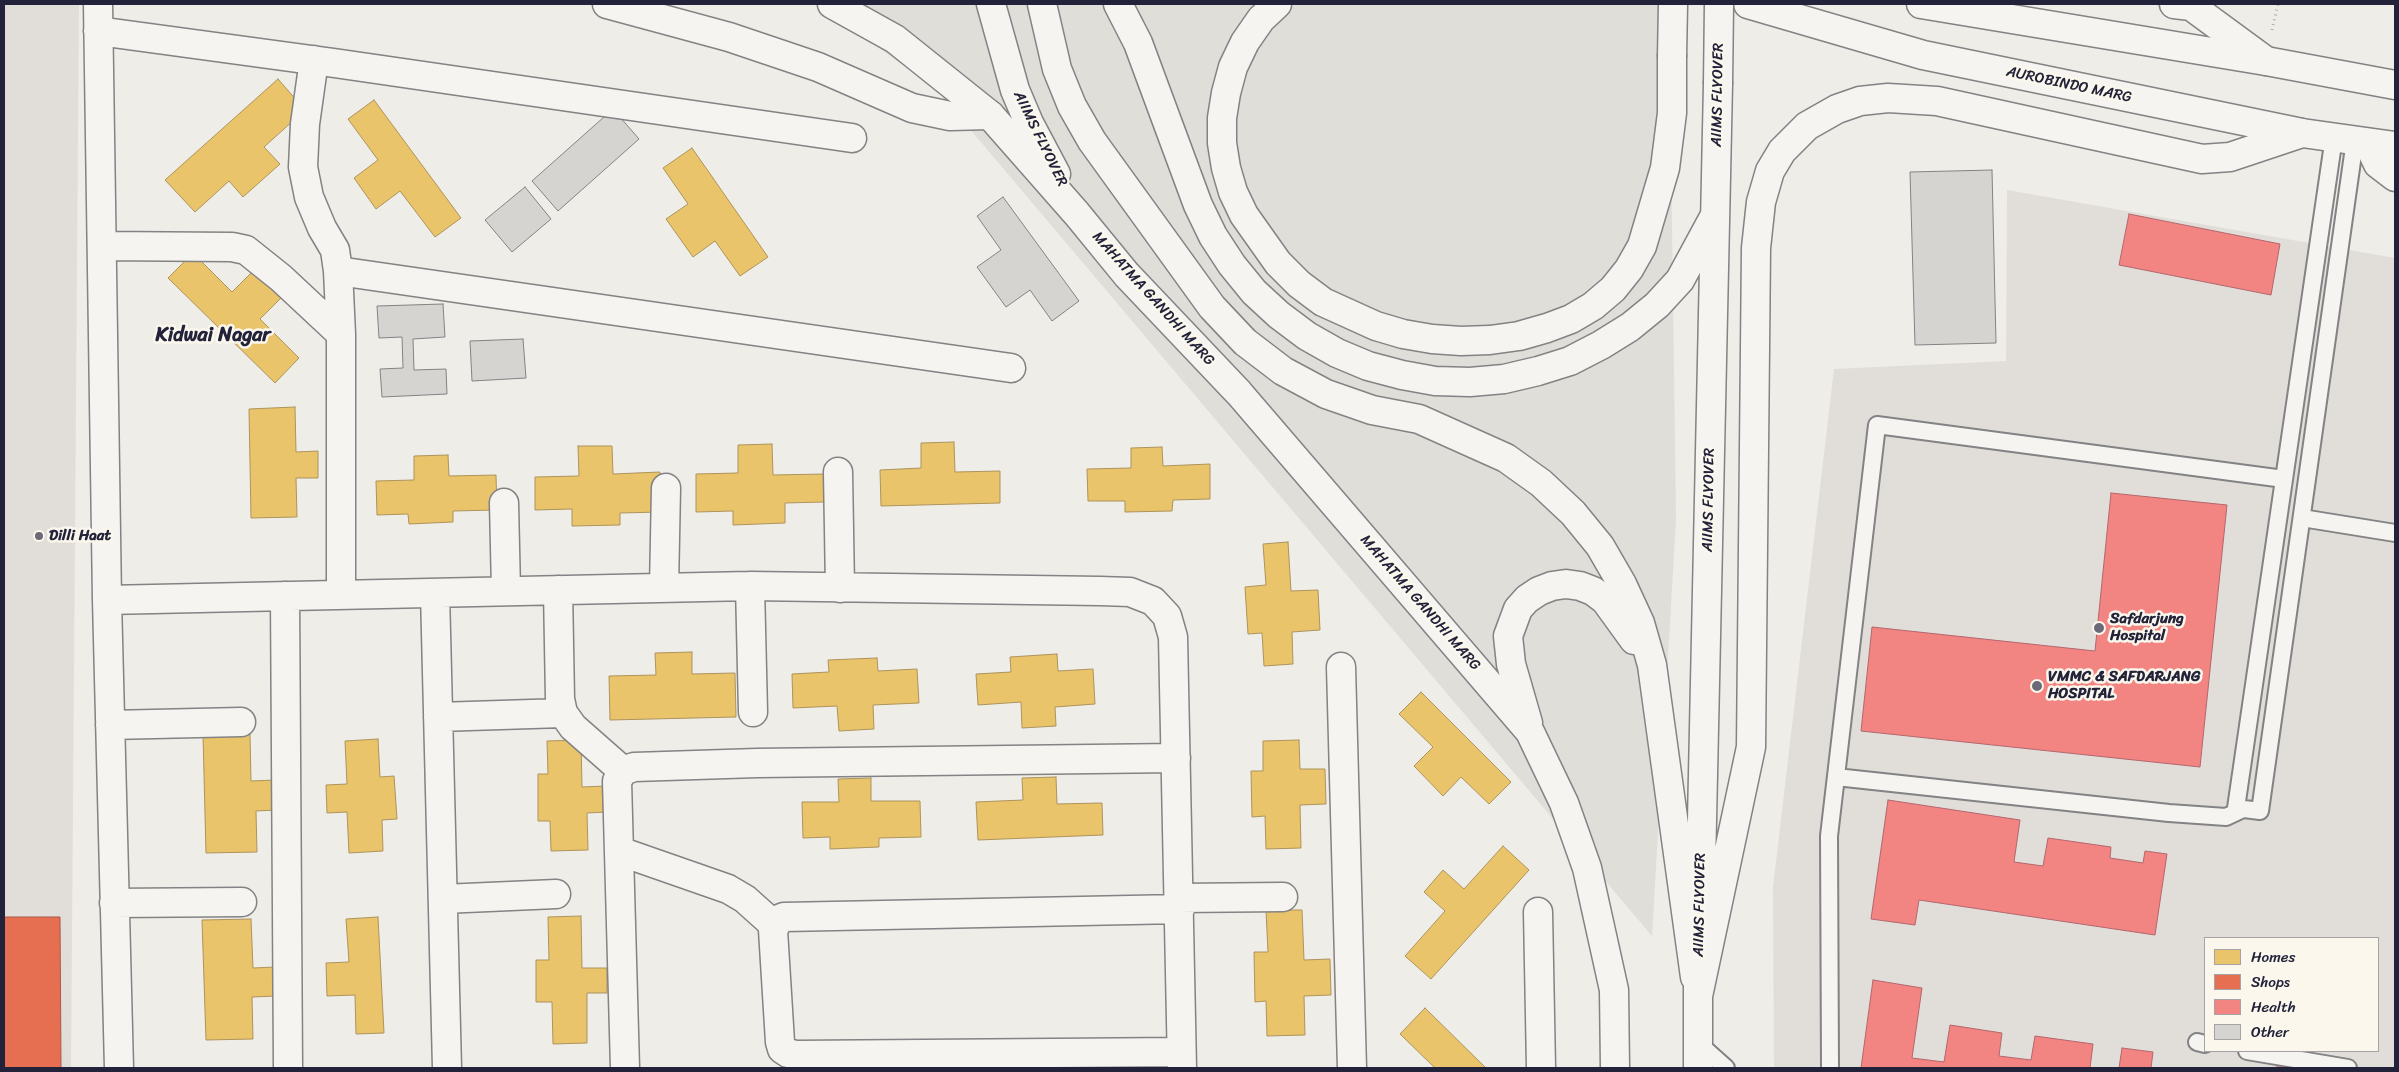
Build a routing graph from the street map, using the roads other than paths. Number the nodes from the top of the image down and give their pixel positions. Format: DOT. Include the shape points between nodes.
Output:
graph roads {
  1 [pos="98,4"];
  2 [pos="607,4"];
  3 [pos="832,4"];
  4 [pos="1118,4"];
  5 [pos="1276,4"];
  6 [pos="1673,4"];
  7 [pos="1719,4"];
  8 [pos="1748,4"];
  9 [pos="1923,4"];
  10 [pos="2174,4"];
  11 [pos="993,12"];
  12 [pos="1044,16"];
  13 [pos="98,31"];
  14 [pos="314,60"];
  15 [pos="2266,61"];
  16 [pos="2395,85"];
  17 [pos="990,115"];
  18 [pos="2302,133"];
  19 [pos="852,138"];
  20 [pos="2352,140"];
  21 [pos="2395,146"];
  22 [pos="2395,177"];
  23 [pos="1077,214"];
  24 [pos="1715,215"];
  25 [pos="102,246"];
  26 [pos="338,271"];
  27 [pos="341,334"];
  28 [pos="1011,368"];
  29 [pos="838,472"];
  30 [pos="2284,479"];
  31 [pos="666,488"];
  32 [pos="504,503"];
  33 [pos="2302,518"];
  34 [pos="2395,533"];
  35 [pos="750,586"];
  36 [pos="664,588"];
  37 [pos="840,588"];
  38 [pos="558,590"];
  39 [pos="506,591"];
  40 [pos="435,593"];
  41 [pos="341,595"];
  42 [pos="285,596"];
  43 [pos="107,600"];
  44 [pos="1652,665"];
  45 [pos="1341,668"];
  46 [pos="753,712"];
  47 [pos="564,713"];
  48 [pos="438,717"];
  49 [pos="241,722"];
  50 [pos="110,725"];
  51 [pos="1530,732"];
  52 [pos="1176,758"];
  53 [pos="623,770"];
  54 [pos="1836,777"];
  55 [pos="2243,809"];
  56 [pos="619,851"];
  57 [pos="556,894"];
  58 [pos="1283,897"];
  59 [pos="443,899"];
  60 [pos="242,902"];
  61 [pos="114,903"];
  62 [pos="1180,904"];
  63 [pos="1538,912"];
  64 [pos="774,925"];
  65 [pos="1698,996"];
  66 [pos="2252,1052"];
  67 [pos="1698,1056"];
  68 [pos="776,1058"];
  69 [pos="1182,1060"];
  70 [pos="119,1068"];
  71 [pos="288,1068"];
  72 [pos="447,1068"];
  73 [pos="625,1068"];
  74 [pos="1352,1068"];
  75 [pos="1541,1068"];
  76 [pos="1615,1068"];
  77 [pos="1726,1068"];
  78 [pos="1830,1068"];
  79 [pos="2348,1068"];
  1 -- 13 [label="main road"];
  2 -- 17 [label="main road" via="818,67 912,108 950,116"];
  3 -- 17 [label="main road" via="895,39"];
  4 -- 24 [label="main road" via="1138,43 1198,205 1232,265 1254,292 1307,336 1368,366 1402,375 1470,382 1504,379 1570,360 1630,327 1657,304 1680,280"];
  5 -- 6 [label="main road, bridge" via="1245,42 1233,67 1222,118 1226,168 1244,215 1278,263 1323,302 1348,315 1404,334 1461,341 1519,336 1571,319 1600,300 1629,269 1642,246 1665,168 1672,113"];
  7 -- 24 [label="main road, AIIMS FLYOVER, bridge"];
  8 -- 18 [label="main road, AUROBINDO MARG" via="1923,55"];
  9 -- 15 [label="main road"];
  10 -- 15 [label="main road" via="2190,6"];
  11 -- 23 [label="main road, AIIMS FLYOVER" via="1015,90"];
  12 -- 44 [label="main road" via="1057,69 1072,106 1092,141 1212,307 1238,335 1284,371 1326,394 1372,410 1419,419 1448,431 1506,458 1541,483 1573,513 1600,546 1640,623"];
  13 -- 14 [label="main road"];
  13 -- 25 [label="main road"];
  14 -- 19 [label="main road"];
  14 -- 26 [label="main road" via="303,168 309,198 335,250"];
  15 -- 16 [label="main road"];
  17 -- 23 [label="main road"];
  18 -- 20 [label="main road, AUROBINDO MARG"];
  18 -- 65 [label="main road" via="2230,158 2202,160 1937,102 1888,98 1860,101 1837,109 1807,126 1782,151 1770,171 1761,202 1756,248 1751,747"];
  20 -- 21 [label="main road, AUROBINDO MARG"];
  20 -- 22 [label="main road"];
  20 -- 30 [label="lane"];
  20 -- 33 [label="lane"];
  23 -- 51 [label="main road, MAHATMA GANDHI MARG" via="1127,275 1240,393"];
  24 -- 65 [label="main road, AIIMS FLYOVER"];
  25 -- 27 [label="main road" via="232,247 246,250"];
  25 -- 43 [label="main road"];
  26 -- 27 [label="main road"];
  26 -- 28 [label="main road"];
  27 -- 41 [label="main road"];
  29 -- 37 [label="main road"];
  30 -- 54 [label="lane" via="1877,425"];
  30 -- 55 [label="lane" via="2236,808"];
  31 -- 36 [label="main road"];
  32 -- 39 [label="main road"];
  33 -- 34 [label="lane"];
  33 -- 55 [label="lane" via="2260,811"];
  35 -- 36 [label="main road"];
  35 -- 37 [label="main road"];
  35 -- 46 [label="main road"];
  36 -- 38 [label="main road"];
  37 -- 52 [label="main road" via="1130,592 1153,601 1167,616 1173,637"];
  38 -- 39 [label="main road"];
  38 -- 47 [label="main road" via="560,699"];
  39 -- 40 [label="main road"];
  40 -- 41 [label="main road"];
  40 -- 48 [label="main road"];
  41 -- 42 [label="main road"];
  42 -- 43 [label="main road"];
  42 -- 71 [label="main road"];
  43 -- 50 [label="main road"];
  44 -- 51 [label="main road" via="1614,611 1593,592 1566,584 1539,591 1518,610 1508,636 1511,664"];
  44 -- 65 [label="main road"];
  45 -- 74 [label="main road"];
  47 -- 48 [label="main road"];
  47 -- 53 [label="main road" via="572,727"];
  48 -- 59 [label="main road"];
  49 -- 50 [label="main road"];
  50 -- 61 [label="main road"];
  51 -- 76 [label="main road, MAHATMA GANDHI MARG" via="1564,803 1587,868 1614,990"];
  52 -- 53 [label="main road" via="757,763"];
  52 -- 62 [label="main road"];
  53 -- 56 [label="main road" via="618,781"];
  54 -- 55 [label="lane" via="2169,813 2226,817"];
  54 -- 78 [label="lane" via="1829,836"];
  56 -- 64 [label="main road" via="728,889 745,899"];
  56 -- 73 [label="main road"];
  57 -- 59 [label="main road"];
  58 -- 62 [label="main road"];
  59 -- 72 [label="main road"];
  60 -- 61 [label="main road"];
  61 -- 70 [label="main road"];
  62 -- 64 [label="main road" via="784,917"];
  62 -- 69 [label="main road"];
  63 -- 75 [label="main road"];
  64 -- 68 [label="main road"];
  65 -- 67 [label="main road"];
  66 -- 79 [label="lane"];
  67 -- 77 [label="lane"];
  68 -- 69 [label="main road" via="796,1055"];
}
